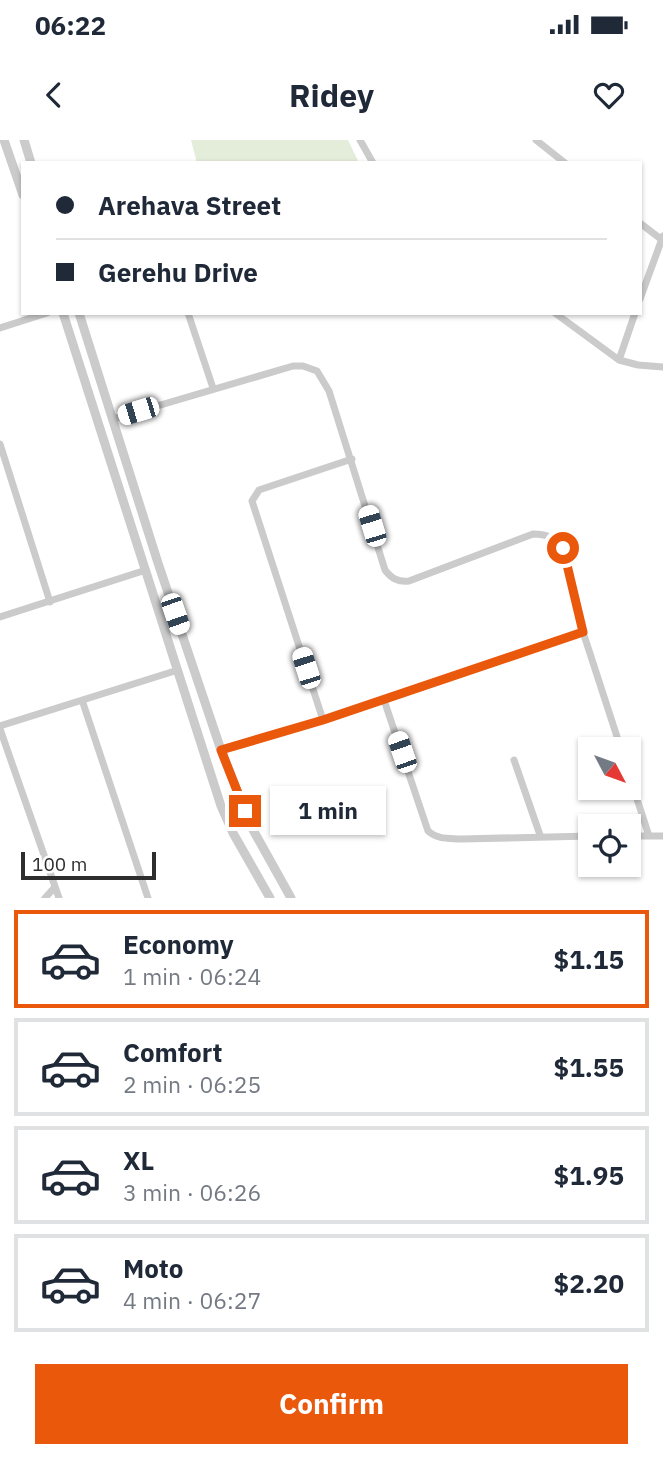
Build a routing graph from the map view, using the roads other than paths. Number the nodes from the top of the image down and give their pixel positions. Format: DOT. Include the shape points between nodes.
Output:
graph roads {
  1 [pos="4,140"];
  2 [pos="24,140"];
  3 [pos="360,140"];
  4 [pos="536,140"];
  5 [pos="30,161"];
  6 [pos="372,161"];
  7 [pos="562,161"];
  8 [pos="21,189"];
  9 [pos="642,224"];
  10 [pos="662,238"];
  11 [pos="642,293"];
  12 [pos="41,315"];
  13 [pos="64,315"];
  14 [pos="80,315"];
  15 [pos="189,315"];
  16 [pos="558,315"];
  17 [pos="634,315"];
  18 [pos="0,328"];
  19 [pos="619,360"];
  20 [pos="663,367"];
  21 [pos="213,388"];
  22 [pos="113,419"];
  23 [pos="0,444"];
  24 [pos="352,459"];
  25 [pos="146,570"];
  26 [pos="50,602"];
  27 [pos="0,617"];
  28 [pos="583,632"];
  29 [pos="178,670"];
  30 [pos="82,700"];
  31 [pos="384,700"];
  32 [pos="323,720"];
  33 [pos="0,727"];
  34 [pos="617,737"];
  35 [pos="221,750"];
  36 [pos="514,760"];
  37 [pos="637,800"];
  38 [pos="540,835"];
  39 [pos="578,836"];
  40 [pos="641,836"];
  41 [pos="649,836"];
  42 [pos="663,836"];
  43 [pos="54,888"];
  44 [pos="44,898"];
  45 [pos="58,898"];
  46 [pos="148,898"];
  47 [pos="270,898"];
  48 [pos="291,898"];
  1 -- 8 [label="street"];
  2 -- 5 [label="street"];
  3 -- 6 [label="street"];
  4 -- 7 [label="street"];
  9 -- 10 [label="street"];
  10 -- 11 [label="street"];
  12 -- 18 [label="street"];
  13 -- 25 [label="street"];
  14 -- 22 [label="street"];
  15 -- 21 [label="street"];
  16 -- 19 [label="street"];
  17 -- 19 [label="street"];
  19 -- 20 [label="street"];
  21 -- 22 [label="street"];
  21 -- 24 [label="street" via="293,366 317,371 329,391"];
  22 -- 35 [label="street"];
  23 -- 26 [label="street"];
  24 -- 28 [label="street" via="390,576 409,581 533,534 550,536 563,548"];
  24 -- 32 [label="street" via="259,491 251,501"];
  25 -- 26 [label="street"];
  25 -- 29 [label="street"];
  26 -- 27 [label="street"];
  28 -- 31 [label="street"];
  28 -- 34 [label="street"];
  29 -- 30 [label="street"];
  29 -- 47 [label="street" via="221,806"];
  30 -- 33 [label="street"];
  30 -- 46 [label="street"];
  31 -- 32 [label="street"];
  31 -- 38 [label="street" via="432,835 462,839"];
  32 -- 35 [label="street"];
  33 -- 43 [label="street"];
  35 -- 48 [label="street" via="252,828"];
  36 -- 38 [label="street"];
  37 -- 41 [label="street"];
  38 -- 39 [label="street"];
  40 -- 41 [label="street"];
  41 -- 42 [label="street"];
  43 -- 44 [label="street"];
  43 -- 45 [label="street"];
}
